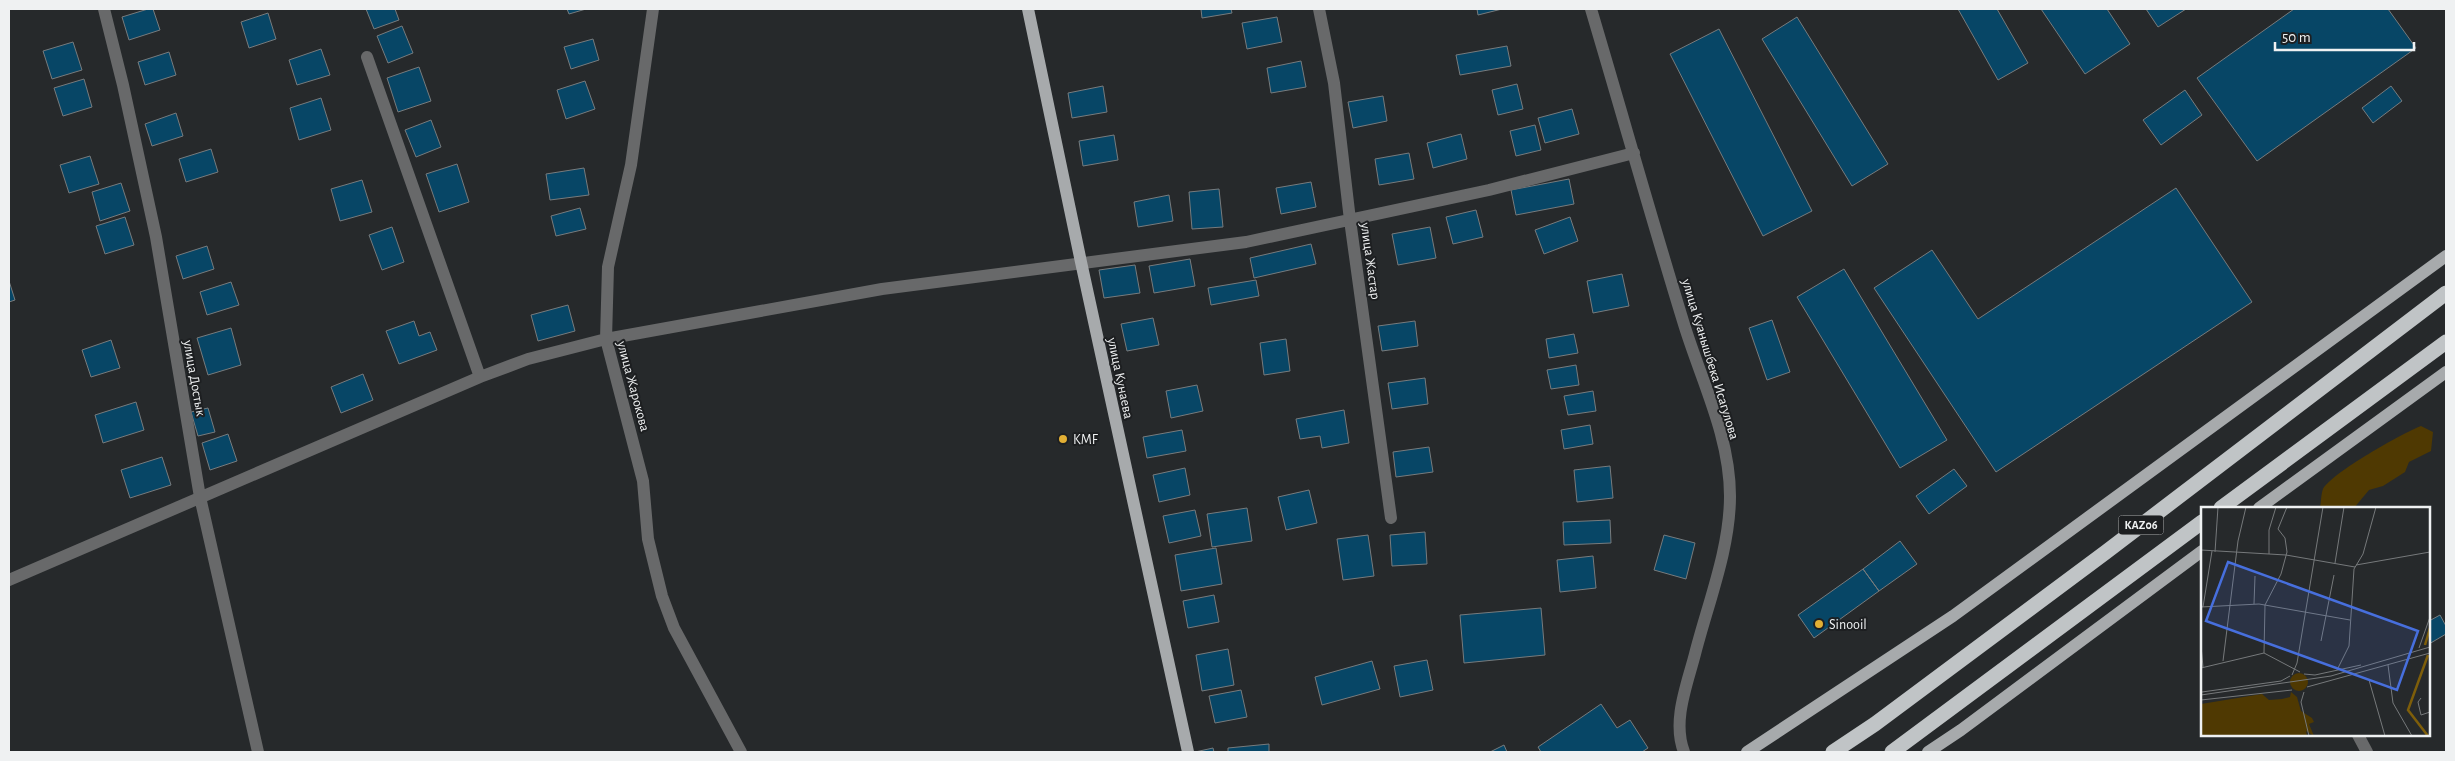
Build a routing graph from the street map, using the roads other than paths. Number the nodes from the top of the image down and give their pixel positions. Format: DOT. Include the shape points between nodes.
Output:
graph roads {
  1 [pos="104,9"];
  2 [pos="653,9"];
  3 [pos="1028,9"];
  4 [pos="1319,9"];
  5 [pos="1591,9"];
  6 [pos="367,57"];
  7 [pos="1634,153"];
  8 [pos="1350,220"];
  9 [pos="2446,256"];
  10 [pos="1080,262"];
  11 [pos="2446,293"];
  12 [pos="606,339"];
  13 [pos="2446,342"];
  14 [pos="2446,372"];
  15 [pos="480,377"];
  16 [pos="200,498"];
  17 [pos="2222,507"];
  18 [pos="2260,507"];
  19 [pos="1391,518"];
  20 [pos="2201,523"];
  21 [pos="2201,552"];
  22 [pos="9,580"];
  23 [pos="2359,736"];
  24 [pos="258,752"];
  25 [pos="741,752"];
  26 [pos="1188,752"];
  27 [pos="1684,752"];
  28 [pos="1747,752"];
  29 [pos="1833,752"];
  30 [pos="1892,752"];
  31 [pos="1928,752"];
  32 [pos="2367,752"];
  1 -- 16 [label="street, улица Достык" via="124,85 156,237"];
  2 -- 12 [label="street, улица Жарокова" via="631,165 608,267"];
  3 -- 10 [label="main road, улица Кунаева"];
  4 -- 8 [label="street, улица Жастар" via="1334,83"];
  5 -- 7 [label="street, улица Куанышбека Исагулова"];
  6 -- 15 [label="street"];
  7 -- 8 [label="street" via="1489,190"];
  7 -- 27 [label="street, улица Куанышбека Исагулова" via="1683,323 1718,424 1726,456 1730,496 1726,538 1681,704 1680,741"];
  8 -- 10 [label="street" via="1246,242"];
  8 -- 19 [label="street, улица Жастар"];
  9 -- 28 [label="main road" via="1953,616"];
  10 -- 12 [label="street" via="882,289"];
  10 -- 26 [label="main road, улица Кунаева"];
  11 -- 29 [label="highway, KАZ06" via="2098,558"];
  12 -- 15 [label="street" via="528,359"];
  12 -- 25 [label="street, улица Жарокова" via="643,481 648,540 662,596 674,628"];
  13 -- 17 [label="highway"];
  14 -- 18 [label="main road"];
  15 -- 16 [label="street"];
  16 -- 22 [label="street"];
  16 -- 24 [label="street, улица Достык"];
  20 -- 30 [label="highway, KАZ06"];
  21 -- 31 [label="main road"];
  23 -- 32 [label="street"];
}
